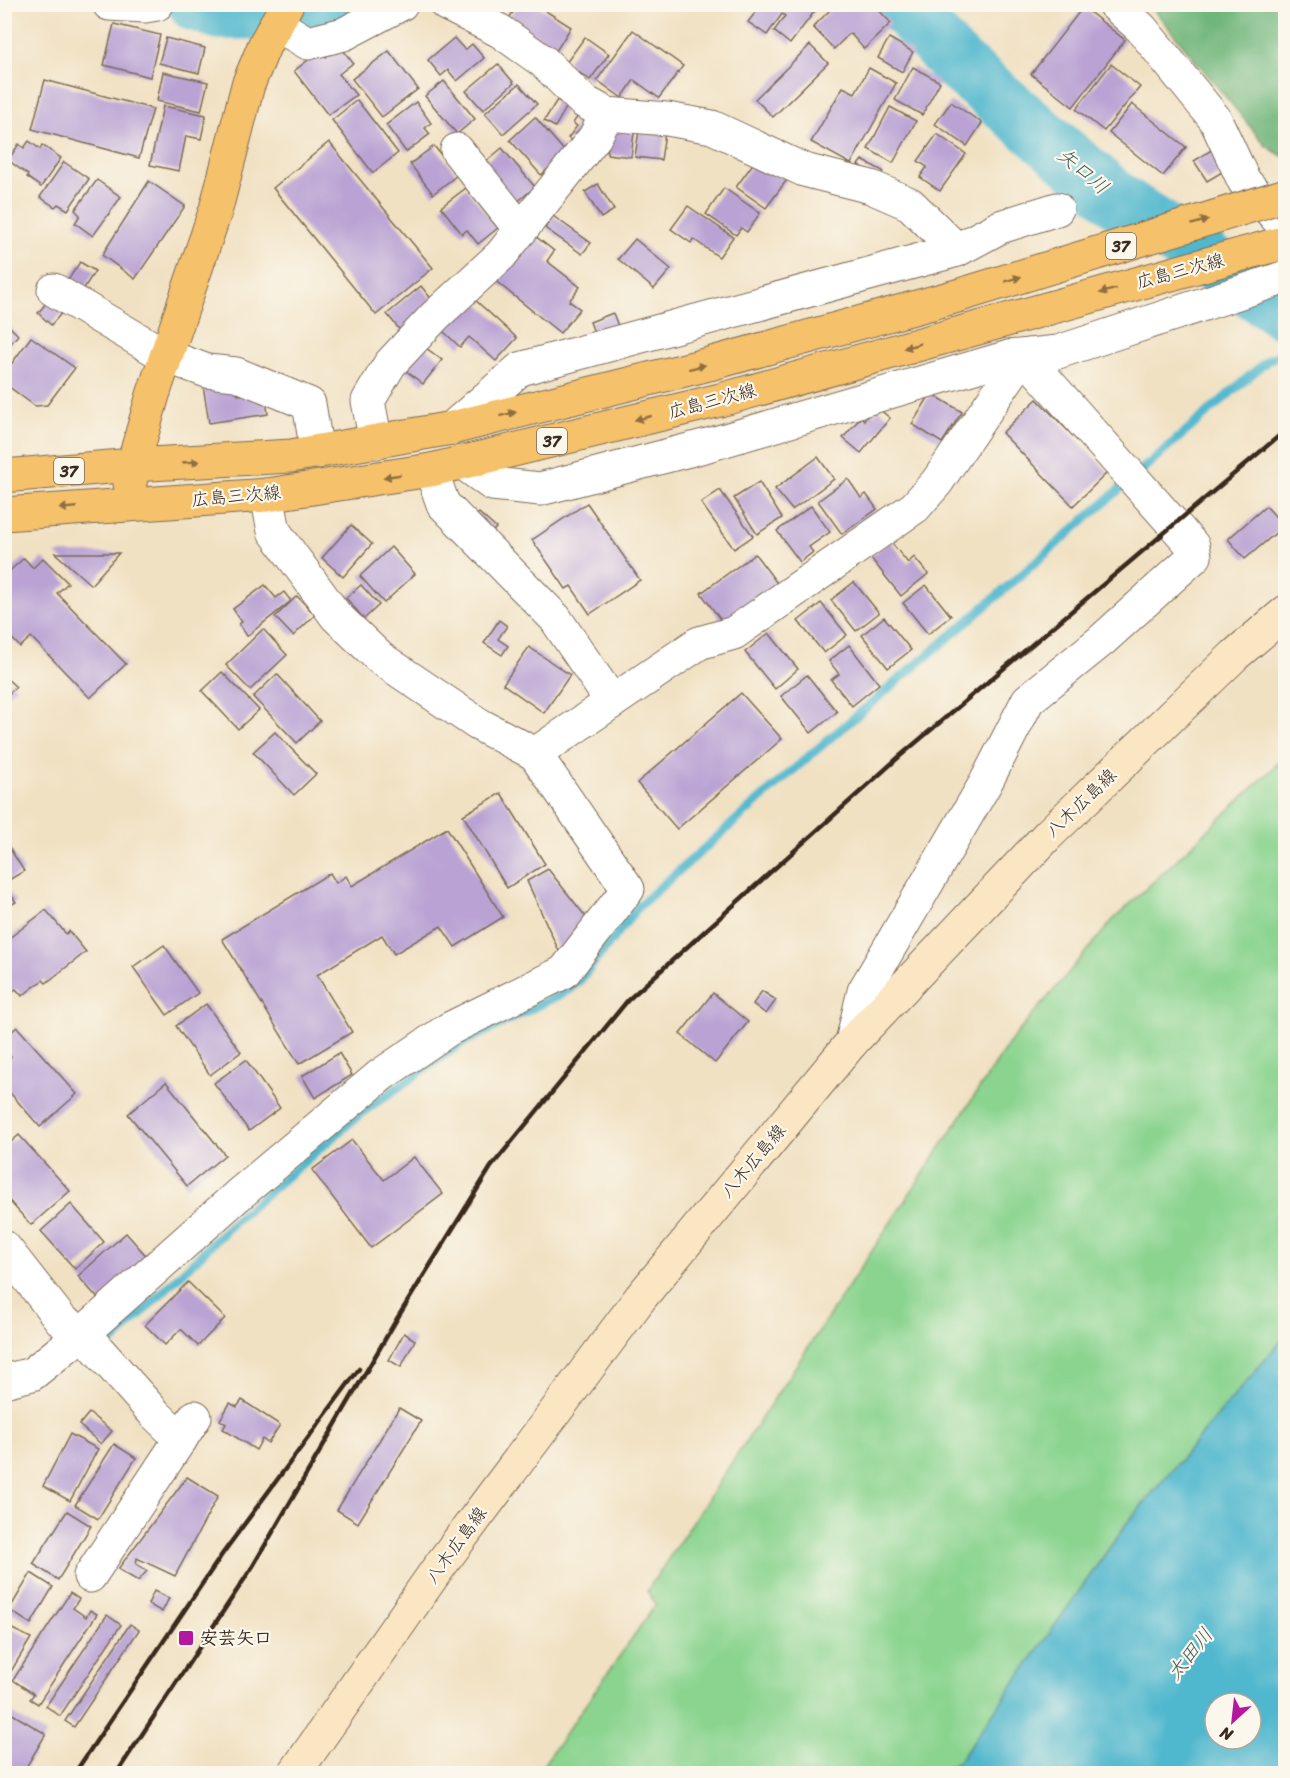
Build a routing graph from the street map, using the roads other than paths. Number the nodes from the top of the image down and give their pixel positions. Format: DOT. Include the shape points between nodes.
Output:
graph roads {
  1 [pos="109,4"];
  2 [pos="401,4"];
  3 [pos="446,4"];
  4 [pos="1114,4"];
  5 [pos="151,5"];
  6 [pos="280,17"];
  7 [pos="607,114"];
  8 [pos="457,150"];
  9 [pos="1286,195"];
  10 [pos="1057,209"];
  11 [pos="1286,228"];
  12 [pos="521,230"];
  13 [pos="1286,242"];
  14 [pos="957,250"];
  15 [pos="1286,277"];
  16 [pos="54,290"];
  17 [pos="166,356"];
  18 [pos="1019,356"];
  19 [pos="452,428"];
  20 [pos="376,442"];
  21 [pos="317,452"];
  22 [pos="133,465"];
  23 [pos="447,466"];
  24 [pos="4,476"];
  25 [pos="267,495"];
  26 [pos="127,504"];
  27 [pos="4,514"];
  28 [pos="1286,612"];
  29 [pos="612,702"];
  30 [pos="535,754"];
  31 [pos="852,1042"];
  32 [pos="4,1247"];
  33 [pos="83,1333"];
  34 [pos="4,1381"];
  35 [pos="90,1576"];
  36 [pos="294,1773"];
  1 -- 5 [label="street"];
  2 -- 6 [label="street" via="344,34 308,43"];
  3 -- 7 [label="street" via="500,31 544,62 583,101"];
  4 -- 11 [label="street" via="1141,28 1215,119 1244,181"];
  6 -- 17 [label="main road" via="248,85 216,209"];
  7 -- 12 [label="street" via="596,137"];
  7 -- 14 [label="street" via="712,128 804,170 871,187 910,204"];
  8 -- 12 [label="street"];
  19 -- 9 [label="main road, 広島三次線 / 37, one-way, bridge" via="957,296"];
  10 -- 14 [label="street" via="1000,227"];
  12 -- 20 [label="street" via="501,255 390,364 368,401"];
  13 -- 23 [label="main road, 広島三次線 / 37, one-way" via="720,400"];
  14 -- 19 [label="street" via="520,369"];
  15 -- 18 [label="street" via="1058,352"];
  16 -- 17 [label="street"];
  17 -- 21 [label="street" via="207,371 236,374 309,404"];
  17 -- 22 [label="main road"];
  18 -- 23 [label="street" via="540,489 492,484"];
  18 -- 29 [label="street" via="937,482 915,507 734,633 699,643"];
  18 -- 31 [label="street" via="1036,369 1193,546 1195,556 1028,700 985,784 864,991"];
  19 -- 20 [label="main road, 広島三次線 / 37"];
  20 -- 21 [label="main road, 広島三次線 / 37"];
  22 -- 21 [label="main road, 広島三次線 / 37, one-way"];
  22 -- 24 [label="main road, 広島三次線 / 37"];
  22 -- 26 [label="main road"];
  23 -- 25 [label="main road, 広島三次線 / 37, one-way"];
  23 -- 29 [label="street" via="443,504 555,618"];
  25 -- 26 [label="main road, 広島三次線 / 37"];
  25 -- 30 [label="street" via="274,531 336,616 372,651 478,724"];
  26 -- 27 [label="main road, 広島三次線 / 37, one-way"];
  28 -- 31 [label="main road, 八木広島線" via="1235,655 1048,835"];
  29 -- 30 [label="street"];
  30 -- 33 [label="street" via="628,889 564,972 449,1029 381,1075"];
  31 -- 36 [label="main road, 八木広島線" via="640,1297 436,1571"];
  32 -- 33 [label="street" via="62,1321"];
  33 -- 34 [label="street" via="33,1374"];
  33 -- 35 [label="street" via="155,1414 188,1428"];
}
